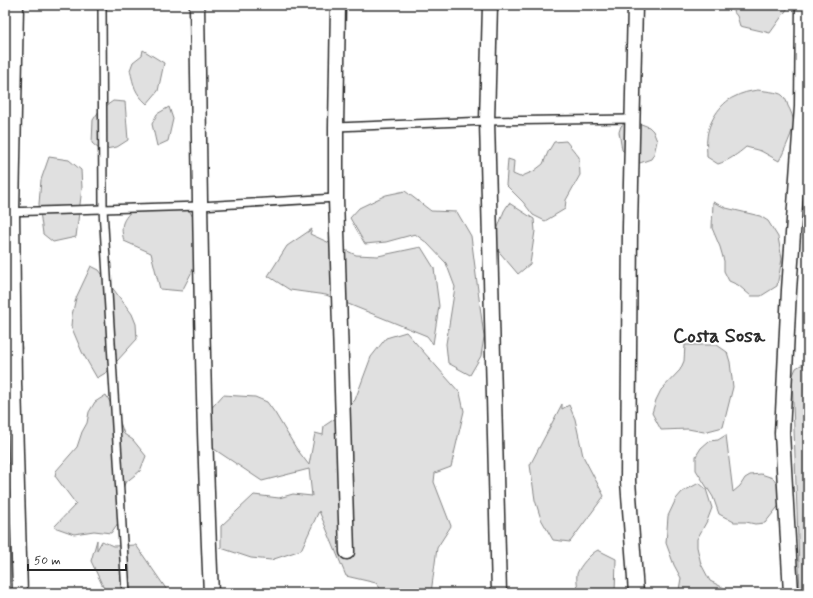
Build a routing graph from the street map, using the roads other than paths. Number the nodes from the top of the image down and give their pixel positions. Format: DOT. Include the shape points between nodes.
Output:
graph roads {
  1 [pos="16,5"];
  2 [pos="102,5"];
  3 [pos="197,5"];
  4 [pos="338,5"];
  5 [pos="490,5"];
  6 [pos="635,5"];
  7 [pos="803,5"];
  8 [pos="805,107"];
  9 [pos="632,119"];
  10 [pos="487,121"];
  11 [pos="336,127"];
  12 [pos="336,198"];
  13 [pos="200,206"];
  14 [pos="103,209"];
  15 [pos="8,212"];
  16 [pos="9,383"];
  17 [pos="347,552"];
  18 [pos="20,593"];
  19 [pos="126,593"];
  20 [pos="211,593"];
  21 [pos="499,593"];
  22 [pos="636,593"];
  23 [pos="791,593"];
  1 -- 15 [label="street"];
  2 -- 14 [label="lane"];
  3 -- 13 [label="street"];
  4 -- 11 [label="street"];
  5 -- 10 [label="street"];
  6 -- 9 [label="street"];
  7 -- 8 [label="street"];
  8 -- 23 [label="street" via="789,290 782,433"];
  9 -- 10 [label="lane"];
  9 -- 22 [label="street" via="628,481"];
  10 -- 11 [label="lane"];
  10 -- 21 [label="street"];
  11 -- 12 [label="street"];
  12 -- 13 [label="lane"];
  12 -- 17 [label="street"];
  13 -- 14 [label="lane"];
  13 -- 20 [label="street"];
  14 -- 15 [label="lane"];
  14 -- 19 [label="lane"];
  15 -- 16 [label="street"];
  16 -- 18 [label="street"];
}
